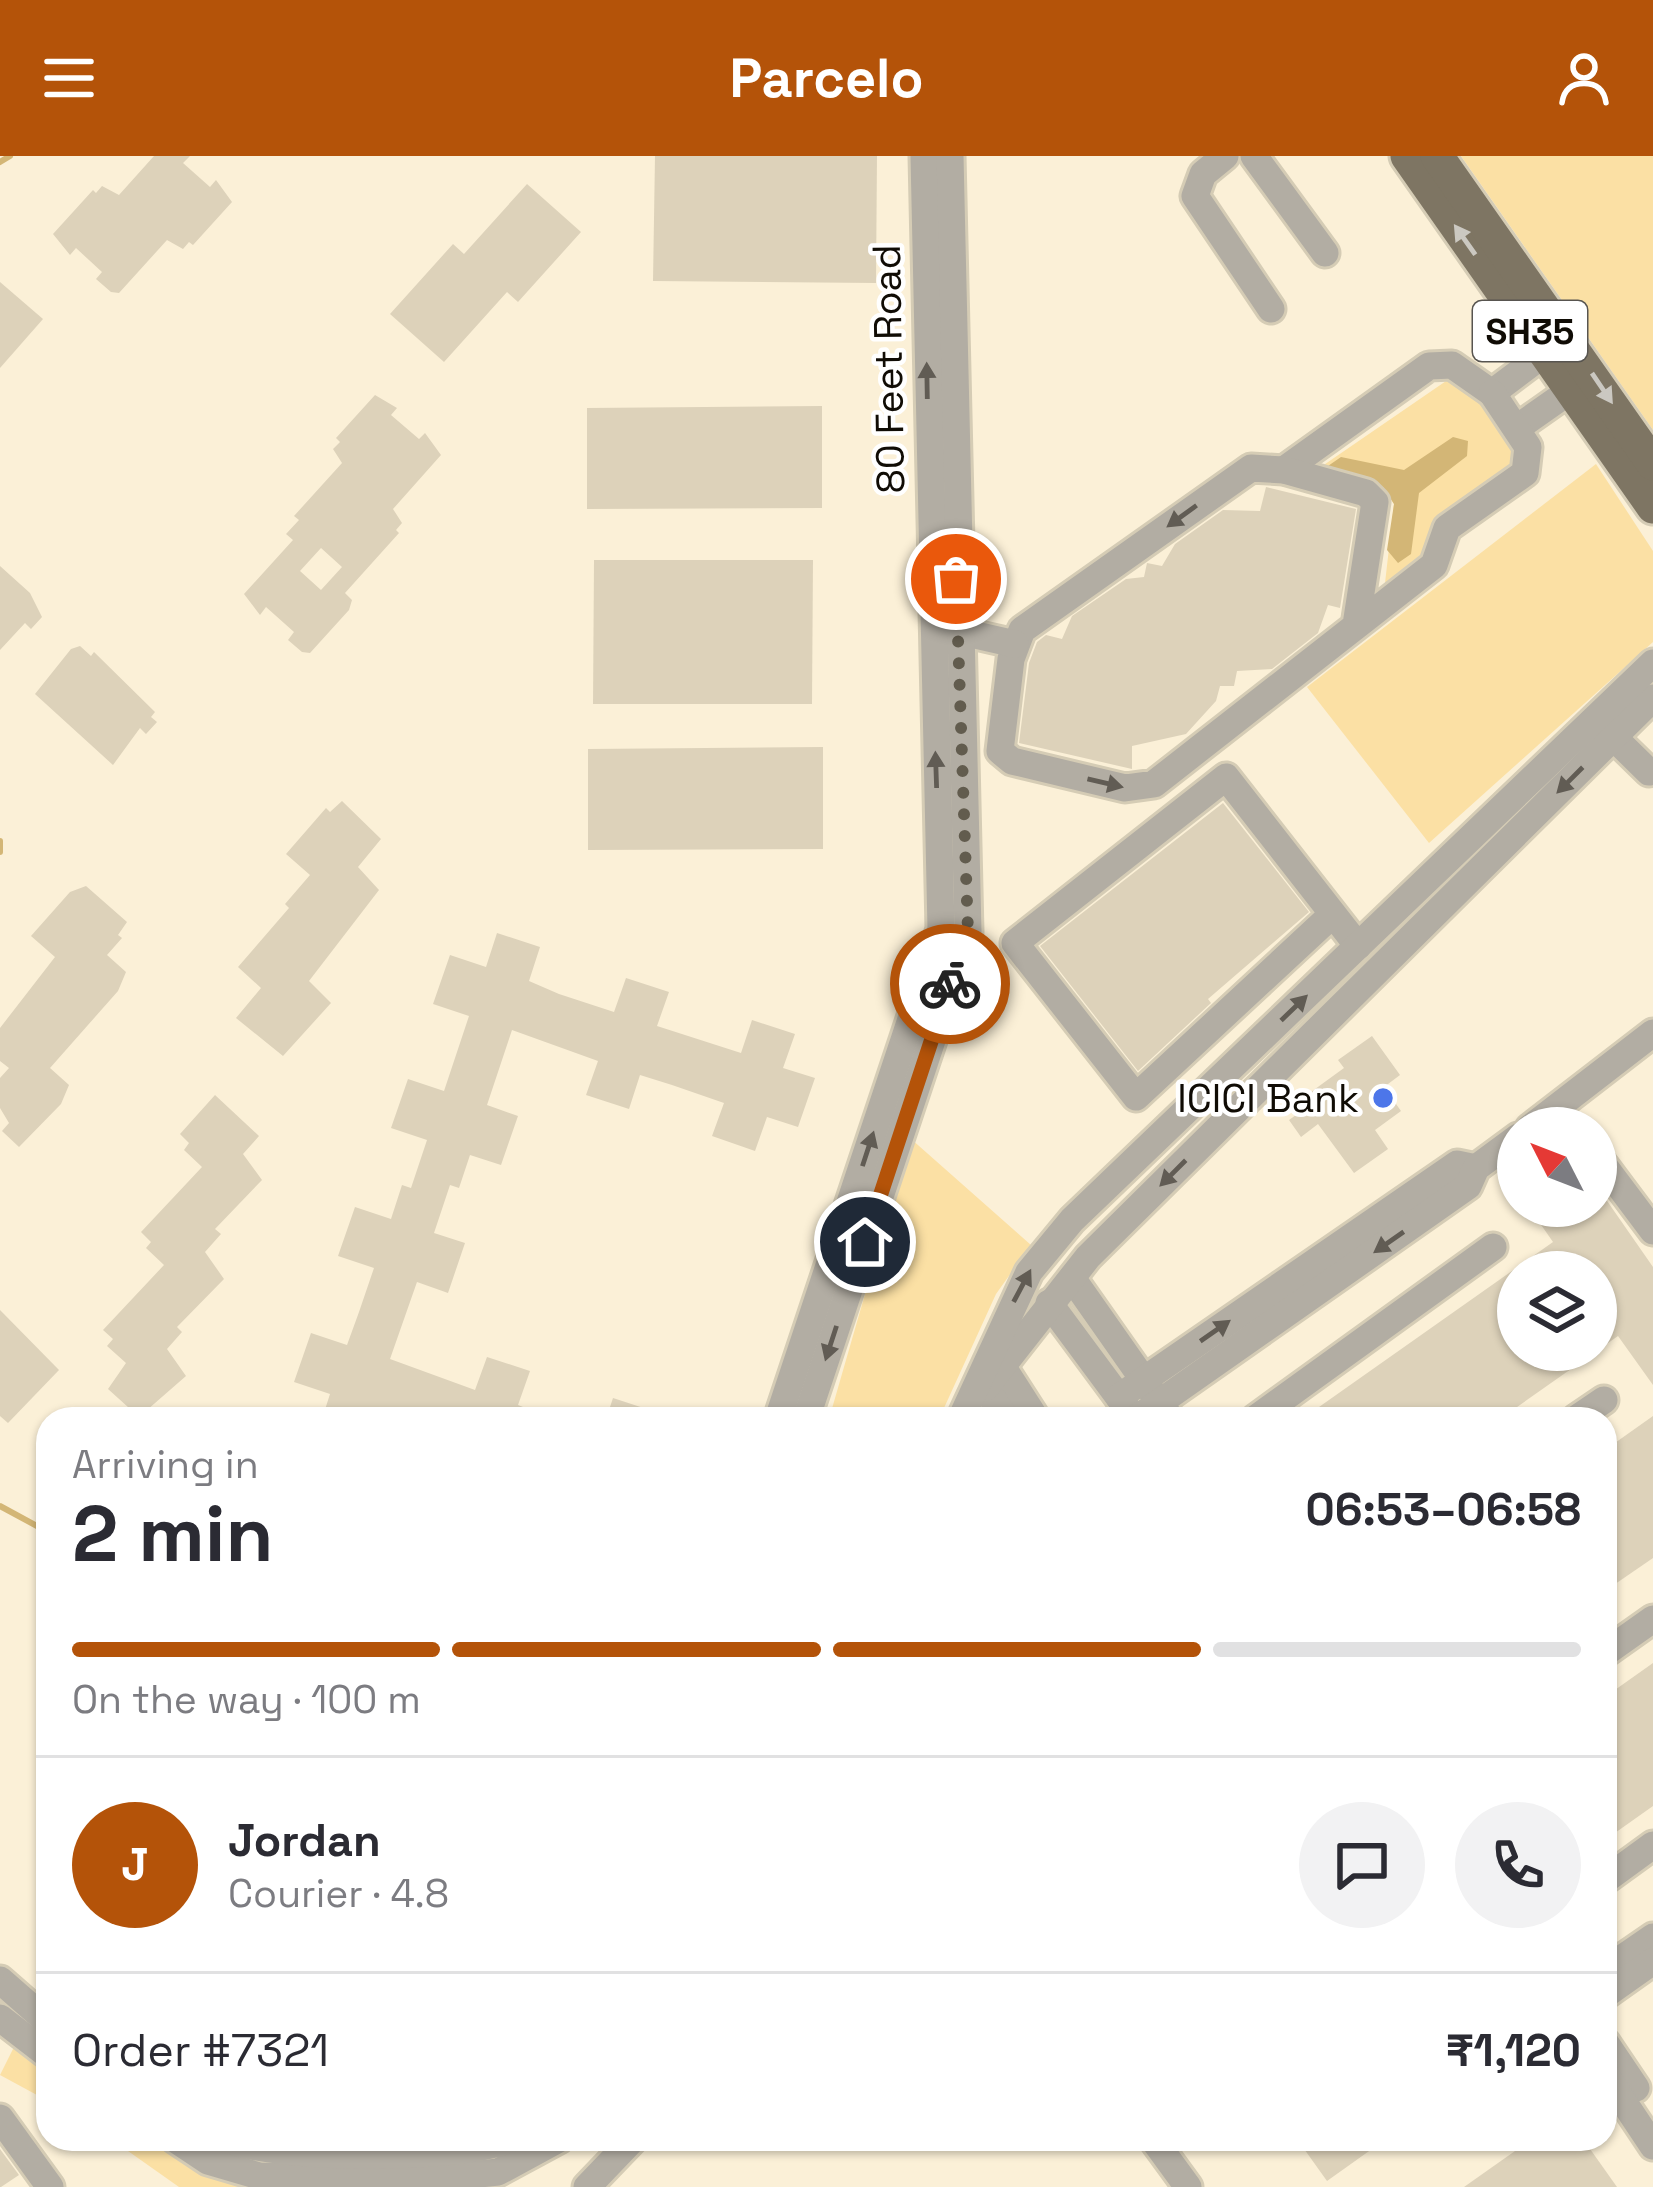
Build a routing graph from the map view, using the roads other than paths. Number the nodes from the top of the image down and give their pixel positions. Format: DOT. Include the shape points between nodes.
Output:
graph roads {
  1 [pos="924,156"];
  2 [pos="950,156"];
  3 [pos="1225,156"];
  4 [pos="1254,156"];
  5 [pos="1407,156"];
  6 [pos="1438,156"];
  7 [pos="1325,253"];
  8 [pos="1271,309"];
  9 [pos="1545,353"];
  10 [pos="1571,390"];
  11 [pos="1492,393"];
  12 [pos="1517,428"];
  13 [pos="1653,464"];
  14 [pos="1284,470"];
  15 [pos="1653,508"];
  16 [pos="1356,626"];
  17 [pos="958,631"];
  18 [pos="1015,644"];
  19 [pos="1653,663"];
  20 [pos="1653,698"];
  21 [pos="1604,728"];
  22 [pos="1649,772"];
  23 [pos="1333,914"];
  24 [pos="1358,946"];
  25 [pos="1653,1033"];
  26 [pos="1579,1107"];
  27 [pos="1497,1152"];
  28 [pos="1617,1183"];
  29 [pos="1653,1231"];
  30 [pos="1493,1247"];
  31 [pos="1072,1278"];
  32 [pos="1049,1303"];
  33 [pos="987,1382"];
  34 [pos="1604,1400"];
  35 [pos="1144,1406"];
  36 [pos="782,1407"];
  37 [pos="810,1407"];
  38 [pos="969,1407"];
  39 [pos="1000,1407"];
  40 [pos="1020,1407"];
  41 [pos="1272,1407"];
  42 [pos="1594,1407"];
  43 [pos="1653,1619"];
  44 [pos="1617,1644"];
  45 [pos="1653,1845"];
  46 [pos="1617,1871"];
  47 [pos="1653,1936"];
  48 [pos="1653,1961"];
  49 [pos="1617,1962"];
  50 [pos="0,1980"];
  51 [pos="1617,1986"];
  52 [pos="36,2012"];
  53 [pos="0,2018"];
  54 [pos="36,2046"];
  55 [pos="1617,2060"];
  56 [pos="1617,2092"];
  57 [pos="1653,2112"];
  58 [pos="0,2118"];
  59 [pos="1653,2146"];
  60 [pos="196,2151"];
  61 [pos="277,2151"];
  62 [pos="622,2151"];
  63 [pos="1162,2151"];
  64 [pos="514,2156"];
  65 [pos="284,2182"];
  66 [pos="50,2187"];
  67 [pos="587,2187"];
  68 [pos="1188,2187"];
  36 -- 1 [label="street, 80 Feet Road, one-way" via="941,929"];
  2 -- 17 [label="street, 80 Feet Road"];
  3 -- 8 [label="street" via="1203,174 1195,196"];
  4 -- 7 [label="street"];
  9 -- 5 [label="main road, SH35, one-way"];
  6 -- 13 [label="main road, SH35, one-way"];
  9 -- 10 [label="main road, SH35"];
  9 -- 11 [label="street"];
  10 -- 12 [label="street"];
  10 -- 15 [label="main road, SH35"];
  11 -- 12 [label="street"];
  11 -- 14 [label="street" via="1452,365 1429,366"];
  12 -- 16 [label="street" via="1528,447 1525,473 1447,528 1434,565"];
  14 -- 16 [label="street" via="1376,502"];
  14 -- 18 [label="street, one-way" via="1242,473 1022,630"];
  18 -- 16 [label="street, one-way" via="998,740 1005,757 1138,789"];
  17 -- 18 [label="street"];
  17 -- 37 [label="street, 80 Feet Road, one-way" via="968,932"];
  19 -- 21 [label="street"];
  20 -- 21 [label="street"];
  21 -- 22 [label="street"];
  21 -- 24 [label="street"];
  21 -- 31 [label="street, one-way"];
  23 -- 23 [label="street" via="1226,777 1015,943 1136,1097"];
  23 -- 24 [label="street"];
  33 -- 24 [label="street, one-way" via="1029,1272 1072,1220"];
  25 -- 26 [label="street"];
  27 -- 35 [label="street" via="1468,1186"];
  28 -- 29 [label="street"];
  30 -- 41 [label="street"];
  31 -- 32 [label="street"];
  31 -- 35 [label="street"];
  32 -- 33 [label="street"];
  32 -- 35 [label="street"];
  33 -- 38 [label="street"];
  33 -- 39 [label="street"];
  33 -- 40 [label="street"];
  34 -- 42 [label="street"];
  43 -- 44 [label="street"];
  45 -- 46 [label="street"];
  47 -- 49 [label="street"];
  48 -- 51 [label="street"];
  50 -- 52 [label="street"];
  53 -- 54 [label="street"];
  55 -- 57 [label="street"];
  56 -- 59 [label="street"];
  58 -- 66 [label="street"];
  60 -- 65 [label="street" via="225,2168"];
  61 -- 64 [label="street"];
  62 -- 67 [label="street"];
  63 -- 68 [label="street"];
  64 -- 65 [label="street" via="466,2179"];
}
